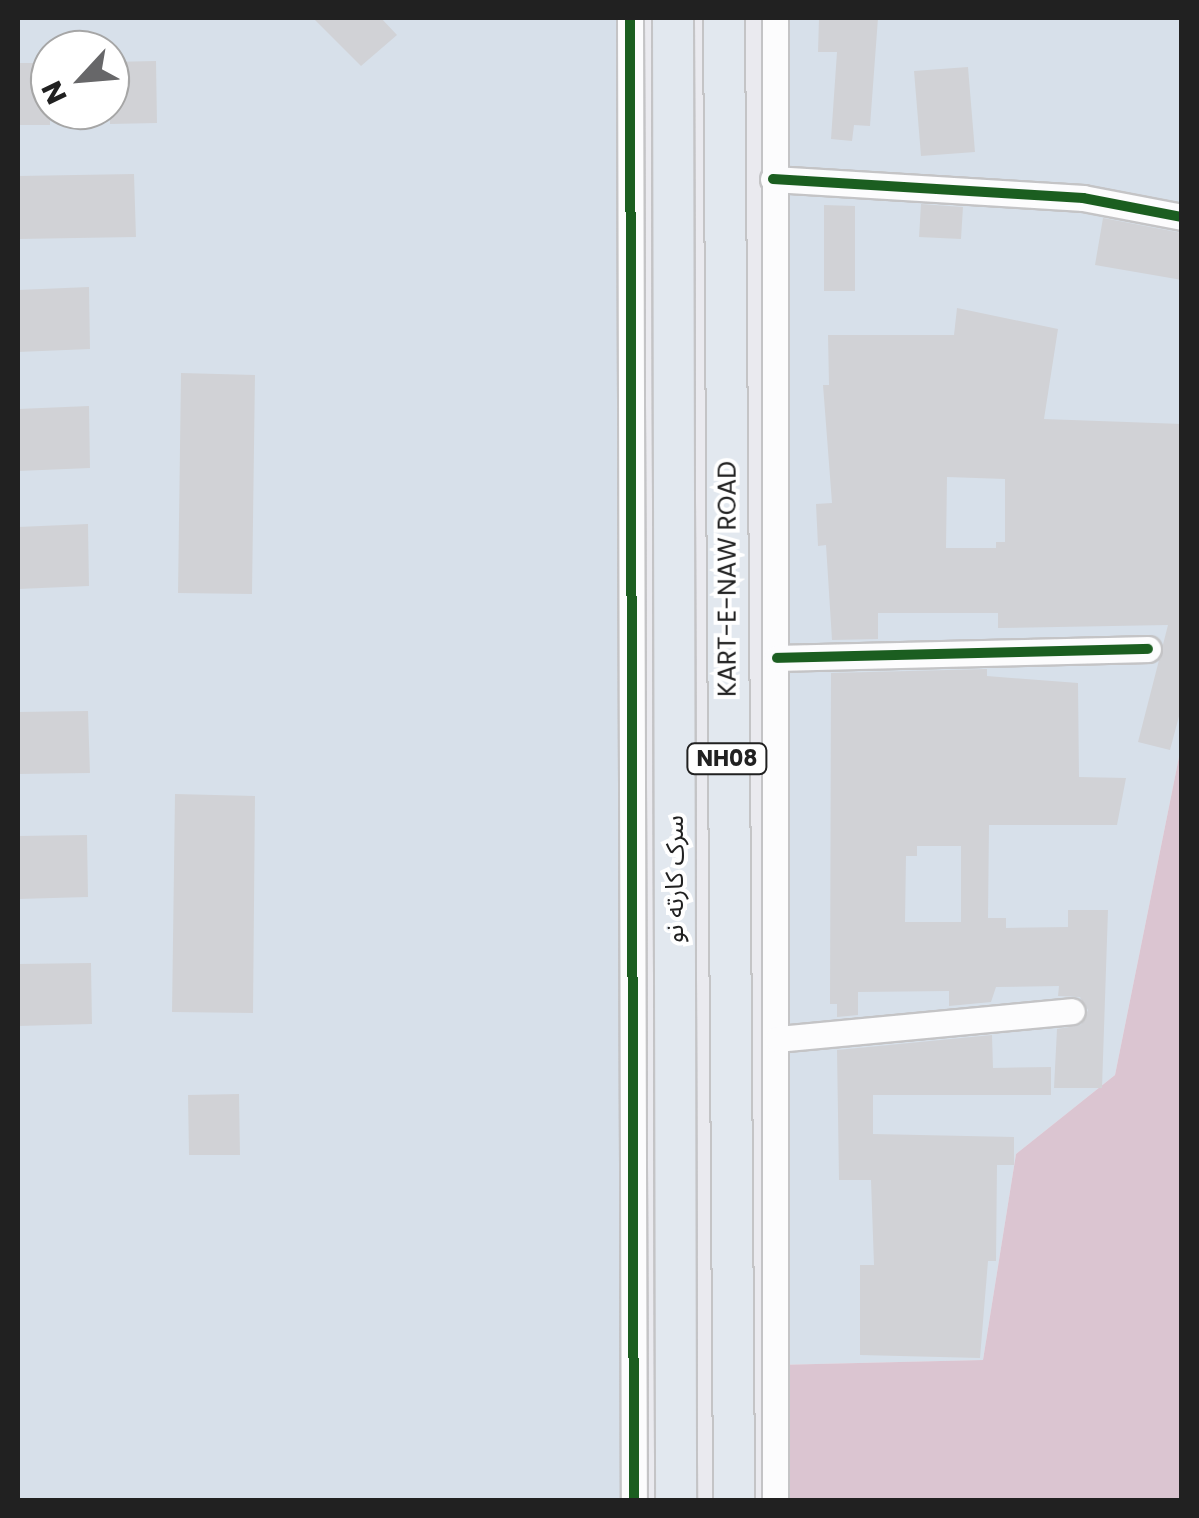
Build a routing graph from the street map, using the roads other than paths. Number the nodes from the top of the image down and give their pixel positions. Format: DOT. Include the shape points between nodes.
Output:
graph roads {
  1 [pos="630,18"];
  2 [pos="673,18"];
  3 [pos="724,18"];
  4 [pos="774,18"];
  5 [pos="774,178"];
  6 [pos="1182,217"];
  7 [pos="1148,649"];
  8 [pos="777,658"];
  9 [pos="1072,1011"];
  10 [pos="778,1039"];
  11 [pos="634,1500"];
  12 [pos="676,1500"];
  13 [pos="734,1500"];
  14 [pos="775,1500"];
  1 -- 11 [label="street"];
  2 -- 12 [label="highway, سرک کارته نو / NH08"];
  3 -- 13 [label="highway, KART-E-NAW ROAD / NH08"];
  4 -- 5 [label="street"];
  5 -- 6 [label="street" via="1083,198"];
  5 -- 8 [label="street"];
  7 -- 8 [label="street"];
  8 -- 10 [label="street"];
  9 -- 10 [label="street"];
  10 -- 14 [label="street"];
}
